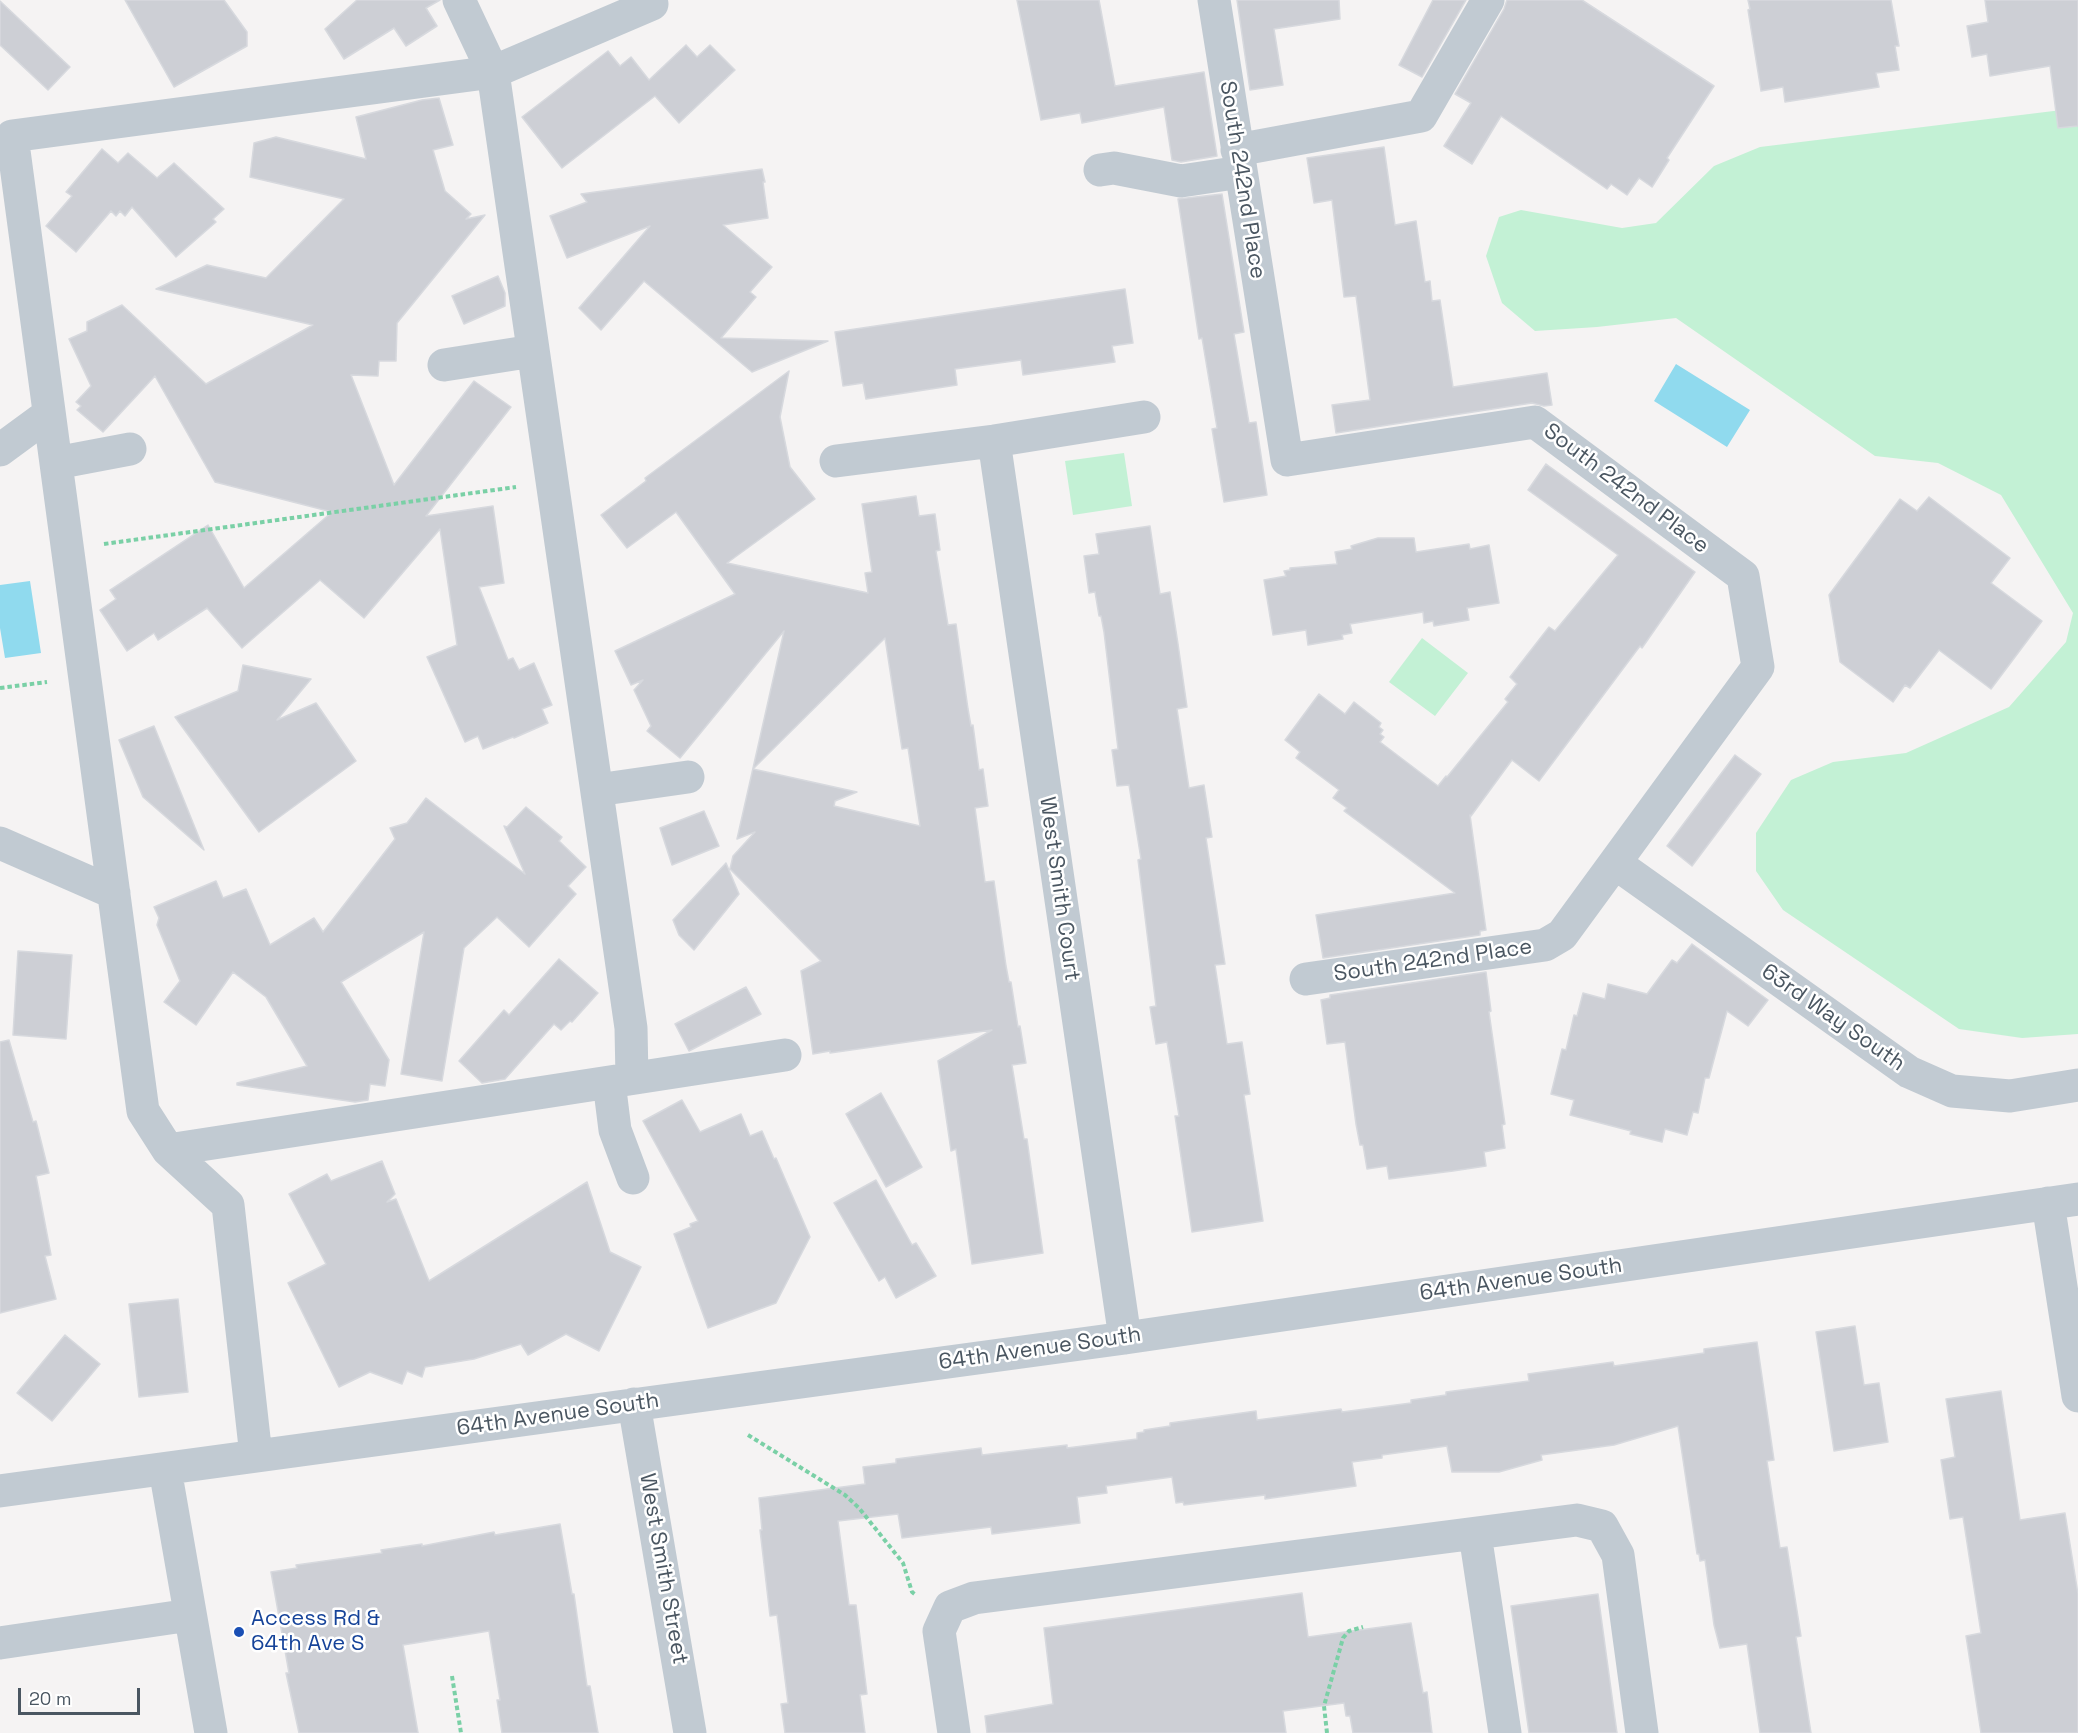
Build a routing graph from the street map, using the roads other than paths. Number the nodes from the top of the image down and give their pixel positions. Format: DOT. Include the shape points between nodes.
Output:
graph roads {
  1 [pos="459,0"];
  2 [pos="1214,0"];
  3 [pos="1488,0"];
  4 [pos="652,4"];
  5 [pos="493,72"];
  6 [pos="6,134"];
  7 [pos="1239,161"];
  8 [pos="1100,170"];
  9 [pos="533,351"];
  10 [pos="444,365"];
  11 [pos="49,414"];
  12 [pos="1144,417"];
  13 [pos="994,441"];
  14 [pos="130,449"];
  15 [pos="0,450"];
  16 [pos="836,461"];
  17 [pos="56,463"];
  18 [pos="688,777"];
  19 [pos="597,790"];
  20 [pos="0,843"];
  21 [pos="1615,863"];
  22 [pos="114,893"];
  23 [pos="1306,979"];
  24 [pos="785,1054"];
  25 [pos="620,1080"];
  26 [pos="2078,1085"];
  27 [pos="168,1150"];
  28 [pos="633,1178"];
  29 [pos="2063,1201"];
  30 [pos="1125,1338"];
  31 [pos="2076,1376"];
  32 [pos="634,1404"];
  33 [pos="256,1456"];
  34 [pos="165,1468"];
  35 [pos="0,1491"];
  36 [pos="1475,1534"];
  37 [pos="190,1616"];
  38 [pos="0,1643"];
  39 [pos="211,1733"];
  40 [pos="690,1733"];
  41 [pos="954,1733"];
  42 [pos="1505,1733"];
  43 [pos="1642,1733"];
  1 -- 5 [label="street"];
  2 -- 7 [label="street, South 242nd Place"];
  3 -- 7 [label="street" via="1421,116"];
  4 -- 5 [label="street"];
  5 -- 6 [label="street"];
  5 -- 9 [label="street"];
  6 -- 11 [label="street"];
  7 -- 8 [label="street" via="1181,181 1114,168"];
  7 -- 21 [label="street, South 242nd Place" via="1287,460 1535,422 1743,576 1758,667"];
  9 -- 10 [label="street"];
  9 -- 19 [label="street"];
  11 -- 15 [label="street"];
  11 -- 17 [label="street"];
  12 -- 13 [label="street"];
  13 -- 16 [label="street"];
  13 -- 30 [label="street, West Smith Court"];
  14 -- 17 [label="street"];
  17 -- 22 [label="street"];
  18 -- 19 [label="street"];
  19 -- 25 [label="street" via="631,1028"];
  20 -- 22 [label="street"];
  21 -- 23 [label="street, South 242nd Place" via="1562,935 1545,945"];
  21 -- 26 [label="street, 63rd Way South" via="1909,1072 1952,1091 2010,1096"];
  22 -- 27 [label="street" via="142,1112"];
  24 -- 25 [label="street"];
  25 -- 27 [label="street"];
  25 -- 28 [label="street" via="615,1130"];
  27 -- 33 [label="street" via="228,1204"];
  29 -- 30 [label="street, 64th Avenue South"];
  29 -- 31 [label="street"];
  30 -- 32 [label="street, 64th Avenue South"];
  32 -- 33 [label="street, 64th Avenue South"];
  32 -- 40 [label="street, West Smith Street"];
  33 -- 34 [label="street, 64th Avenue South"];
  34 -- 35 [label="street, 64th Avenue South"];
  34 -- 37 [label="street"];
  36 -- 41 [label="street" via="974,1598 950,1607 939,1631"];
  36 -- 42 [label="street"];
  36 -- 43 [label="street" via="1577,1520 1602,1526 1618,1555"];
  37 -- 38 [label="street"];
  37 -- 39 [label="street"];
}
